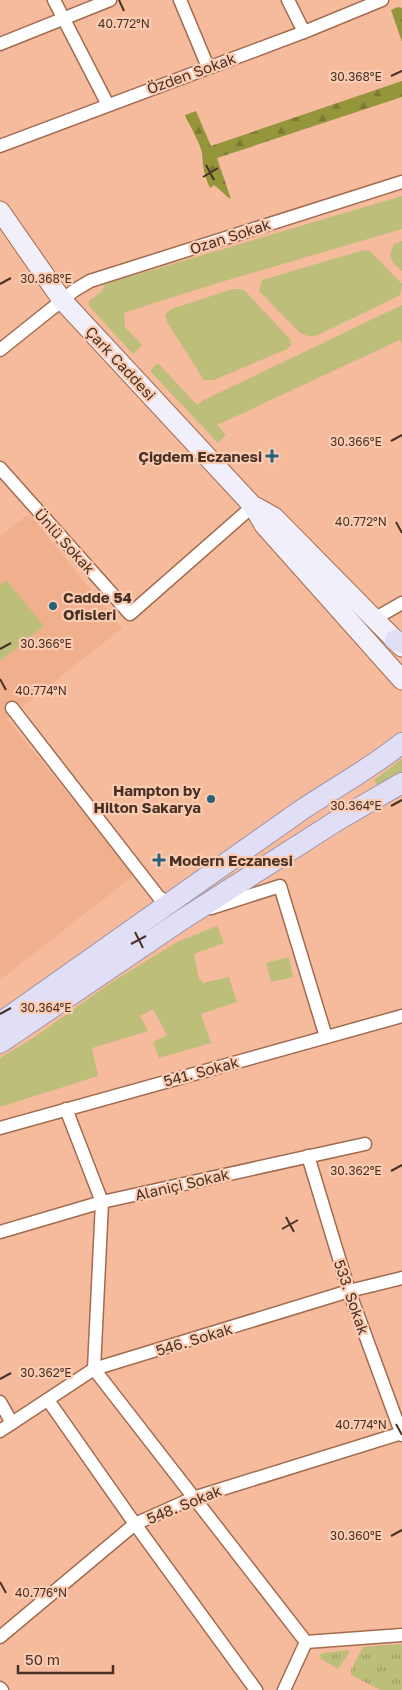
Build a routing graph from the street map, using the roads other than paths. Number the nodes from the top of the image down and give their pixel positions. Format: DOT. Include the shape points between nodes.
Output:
graph roads {
  1 [pos="54,0"];
  2 [pos="110,0"];
  3 [pos="180,0"];
  4 [pos="288,0"];
  5 [pos="382,0"];
  6 [pos="63,19"];
  7 [pos="304,32"];
  8 [pos="0,44"];
  9 [pos="208,67"];
  10 [pos="108,105"];
  11 [pos="0,146"];
  12 [pos="402,182"];
  13 [pos="0,212"];
  14 [pos="62,300"];
  15 [pos="0,350"];
  16 [pos="0,468"];
  17 [pos="253,506"];
  18 [pos="402,603"];
  19 [pos="374,619"];
  20 [pos="400,643"];
  21 [pos="402,680"];
  22 [pos="12,708"];
  23 [pos="402,743"];
  24 [pos="399,785"];
  25 [pos="168,904"];
  26 [pos="189,915"];
  27 [pos="402,1016"];
  28 [pos="0,1022"];
  29 [pos="326,1037"];
  30 [pos="0,1043"];
  31 [pos="66,1109"];
  32 [pos="0,1128"];
  33 [pos="365,1144"];
  34 [pos="308,1156"];
  35 [pos="102,1202"];
  36 [pos="0,1232"];
  37 [pos="402,1278"];
  38 [pos="349,1291"];
  39 [pos="94,1369"];
  40 [pos="48,1400"];
  41 [pos="0,1402"];
  42 [pos="12,1423"];
  43 [pos="0,1431"];
  44 [pos="402,1434"];
  45 [pos="194,1498"];
  46 [pos="135,1524"];
  47 [pos="402,1635"];
  48 [pos="0,1637"];
  49 [pos="306,1642"];
  50 [pos="256,1690"];
  51 [pos="284,1690"];
  1 -- 6 [label="street"];
  2 -- 6 [label="street"];
  3 -- 9 [label="street"];
  4 -- 7 [label="street"];
  5 -- 7 [label="street, Özden Sokak"];
  6 -- 8 [label="street"];
  6 -- 10 [label="street"];
  7 -- 9 [label="street, Özden Sokak"];
  9 -- 10 [label="street, Özden Sokak"];
  10 -- 11 [label="street, Özden Sokak"];
  12 -- 14 [label="street, Ozan Sokak" via="90,281"];
  13 -- 14 [label="main road, Çark Caddesi"];
  14 -- 15 [label="street, Ozan Sokak"];
  14 -- 17 [label="main road, Çark Caddesi"];
  16 -- 17 [label="street, Ünlü Sokak" via="130,614"];
  17 -- 19 [label="main road, Çark Caddesi" via="274,517"];
  17 -- 21 [label="main road, Çark Caddesi" via="264,525"];
  18 -- 19 [label="street"];
  19 -- 20 [label="main road, Çark Caddesi"];
  22 -- 25 [label="street" via="158,896"];
  23 -- 25 [label="main road"];
  24 -- 26 [label="main road"];
  25 -- 28 [label="main road"];
  26 -- 29 [label="street" via="280,886"];
  26 -- 30 [label="main road"];
  27 -- 29 [label="street, 541. Sokak"];
  29 -- 31 [label="street, 541. Sokak"];
  31 -- 32 [label="street, 541. Sokak"];
  31 -- 35 [label="street"];
  33 -- 34 [label="street, Alaniçi Sokak"];
  34 -- 35 [label="street, Alaniçi Sokak"];
  34 -- 38 [label="street, 533. Sokak"];
  35 -- 36 [label="street, Alaniçi Sokak"];
  35 -- 39 [label="street"];
  37 -- 38 [label="street, 546. Sokak"];
  38 -- 39 [label="street, 546. Sokak"];
  38 -- 44 [label="street, 533. Sokak"];
  39 -- 40 [label="street, 546. Sokak"];
  39 -- 45 [label="street"];
  40 -- 42 [label="street, 546. Sokak"];
  40 -- 46 [label="street"];
  41 -- 42 [label="street"];
  42 -- 43 [label="street, 546. Sokak"];
  44 -- 45 [label="street, 548. Sokak"];
  45 -- 46 [label="street, 548. Sokak"];
  45 -- 49 [label="street"];
  46 -- 48 [label="street, 548. Sokak"];
  46 -- 50 [label="street"];
  47 -- 49 [label="street"];
  49 -- 51 [label="street"];
}
